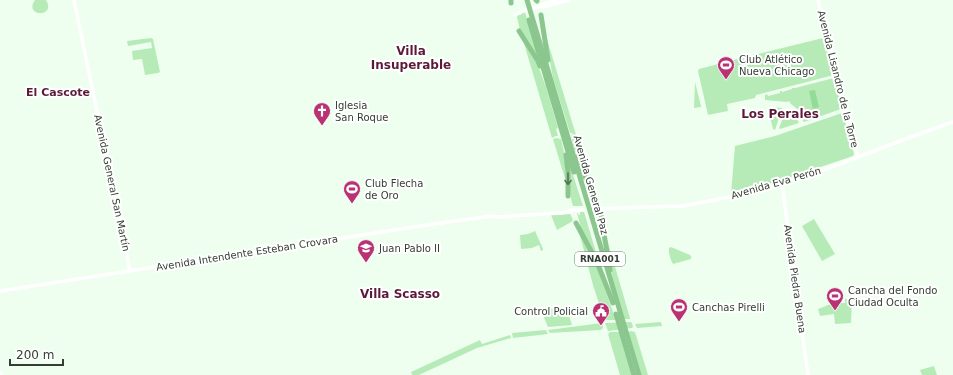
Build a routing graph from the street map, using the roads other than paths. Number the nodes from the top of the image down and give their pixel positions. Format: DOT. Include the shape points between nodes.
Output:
graph roads {
  1 [pos="74,0"];
  2 [pos="523,0"];
  3 [pos="527,0"];
  4 [pos="558,0"];
  5 [pos="569,0"];
  6 [pos="818,0"];
  7 [pos="541,6"];
  8 [pos="515,15"];
  9 [pos="541,15"];
  10 [pos="519,31"];
  11 [pos="551,88"];
  12 [pos="953,122"];
  13 [pos="565,134"];
  14 [pos="858,157"];
  15 [pos="782,184"];
  16 [pos="568,196"];
  17 [pos="598,205"];
  18 [pos="573,210"];
  19 [pos="587,210"];
  20 [pos="601,216"];
  21 [pos="576,223"];
  22 [pos="130,271"];
  23 [pos="0,291"];
  24 [pos="614,292"];
  25 [pos="613,303"];
  26 [pos="620,318"];
  27 [pos="624,332"];
  28 [pos="634,375"];
  29 [pos="639,375"];
  30 [pos="808,375"];
  1 -- 22 [label="main road, Avenida General San Martín"];
  2 -- 11 [label="highway, Avenida General Paz / RNA001"];
  3 -- 11 [label="highway, Avenida General Paz / RNA001"];
  4 -- 7 [label="main road"];
  5 -- 7 [label="main road"];
  6 -- 14 [label="main road, Avenida Lisandro de la Torre"];
  7 -- 8 [label="main road"];
  9 -- 11 [label="highway"];
  10 -- 11 [label="highway"];
  11 -- 13 [label="highway, Avenida General Paz / RNA001"];
  12 -- 14 [label="main road, Avenida Eva Perón"];
  13 -- 16 [label="highway, one-way"];
  13 -- 17 [label="highway"];
  13 -- 19 [label="highway, Avenida General Paz / RNA001"];
  14 -- 15 [label="main road, Avenida Eva Perón"];
  15 -- 19 [label="main road, Avenida Eva Perón" via="683,206"];
  15 -- 30 [label="main road, Avenida Piedra Buena"];
  18 -- 19 [label="main road, Avenida Eva Perón"];
  18 -- 22 [label="main road, Avenida Intendente Esteban Crovara" via="497,215"];
  19 -- 24 [label="highway, Avenida General Paz / RNA001"];
  19 -- 25 [label="highway, Avenida General Paz / RNA001"];
  20 -- 24 [label="highway"];
  21 -- 25 [label="highway" via="597,262"];
  22 -- 23 [label="main road, Avenida Intendente Esteban Crovara"];
  24 -- 26 [label="highway, Avenida General Paz / RNA001"];
  25 -- 26 [label="highway, Avenida General Paz / RNA001"];
  26 -- 27 [label="highway, Avenida General Paz / RNA001"];
  27 -- 28 [label="highway, Avenida General Paz / RNA001"];
  27 -- 29 [label="highway, Avenida General Paz / RNA001"];
}
